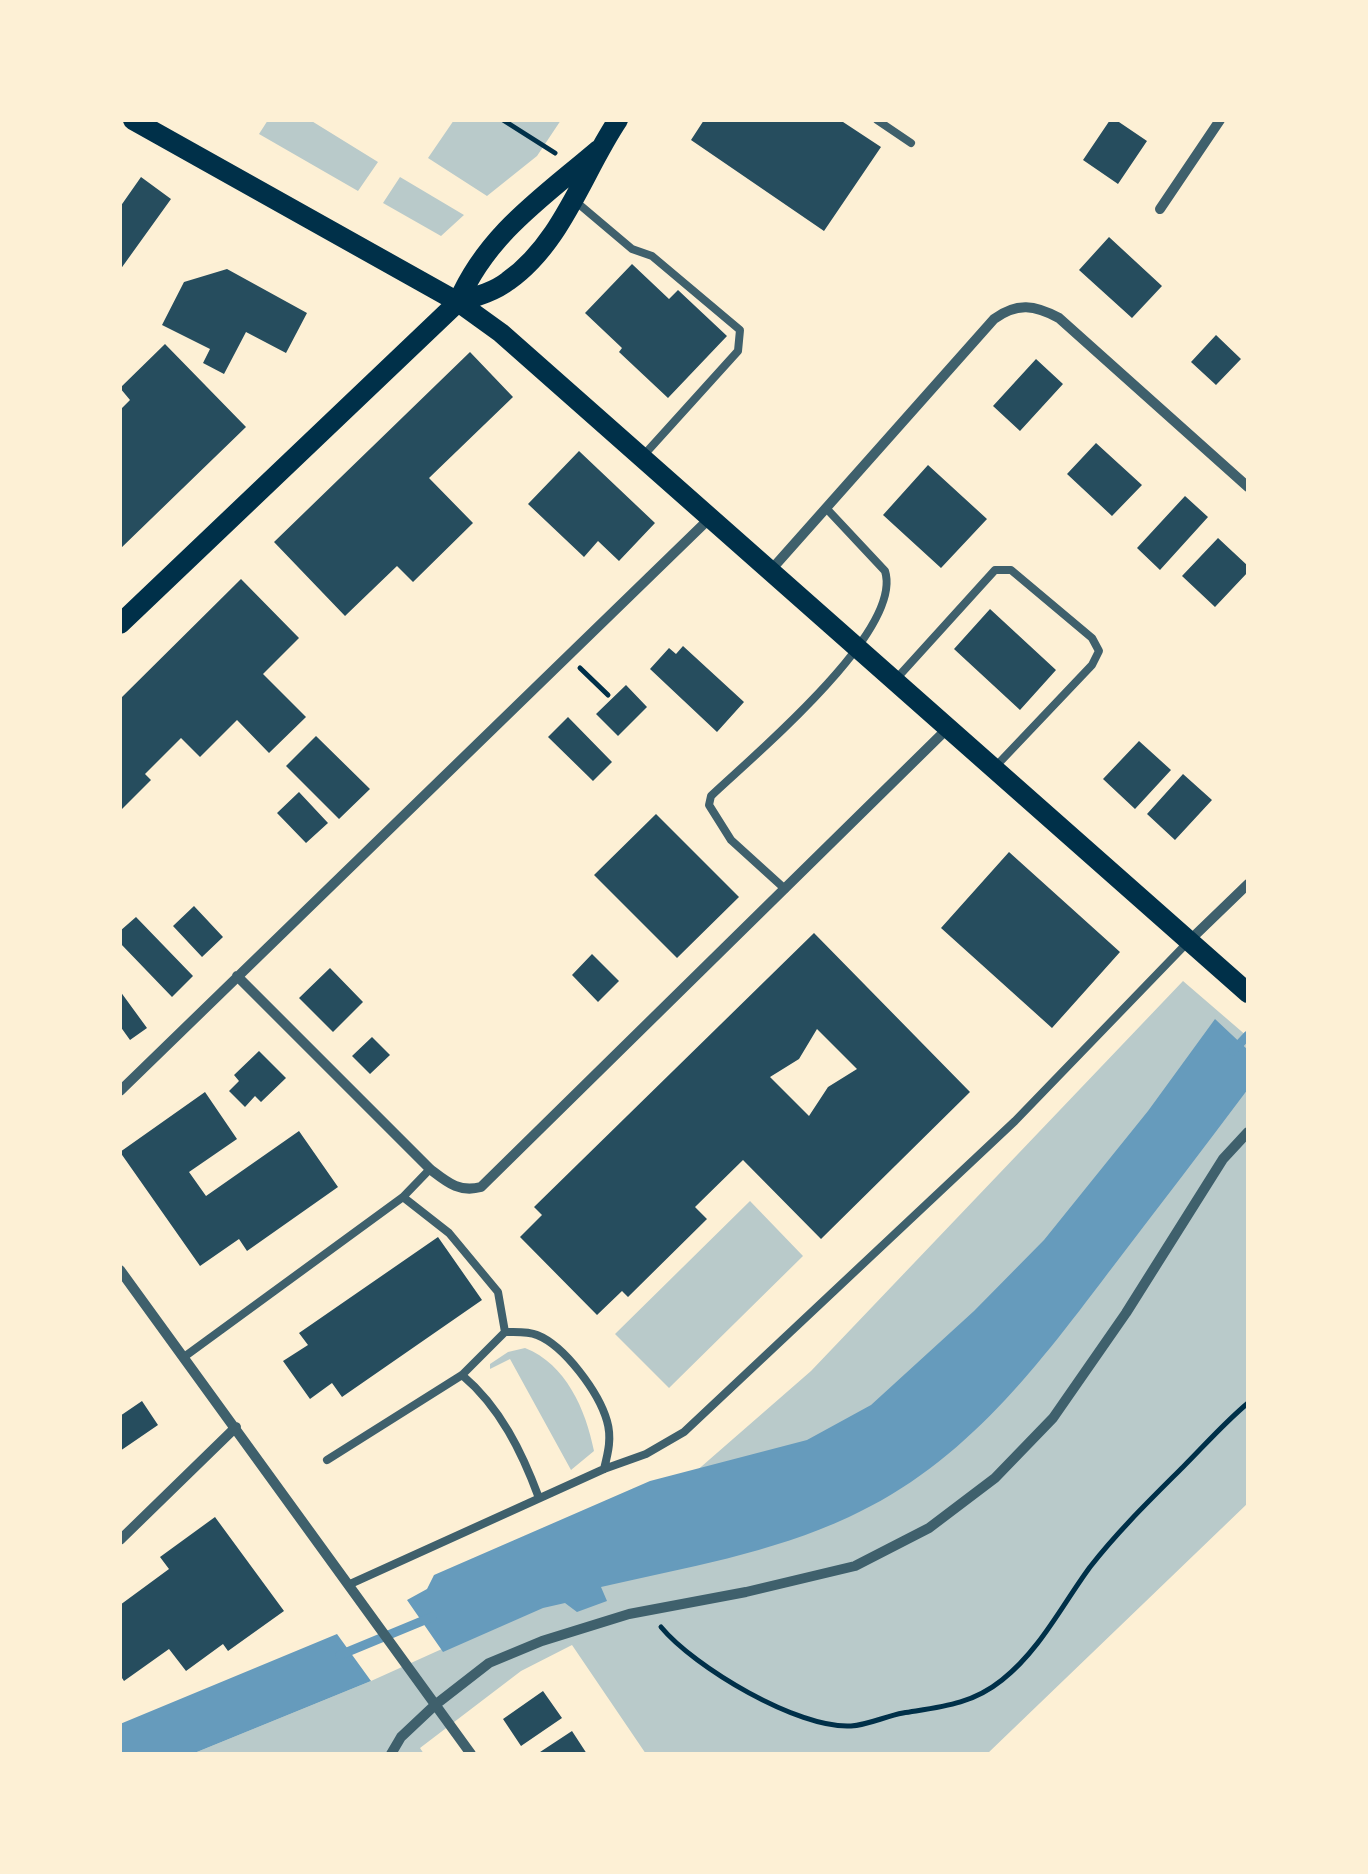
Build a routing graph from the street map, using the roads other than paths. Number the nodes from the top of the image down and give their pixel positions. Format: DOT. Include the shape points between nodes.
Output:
graph roads {
  1 [pos="133,120"];
  2 [pos="618,120"];
  3 [pos="877,120"];
  4 [pos="1220,120"];
  5 [pos="912,143"];
  6 [pos="598,150"];
  7 [pos="574,200"];
  8 [pos="1160,210"];
  9 [pos="458,302"];
  10 [pos="643,456"];
  11 [pos="1248,487"];
  12 [pos="826,508"];
  13 [pos="711,516"];
  14 [pos="771,570"];
  15 [pos="120,624"];
  16 [pos="857,648"];
  17 [pos="894,681"];
  18 [pos="947,729"];
  19 [pos="993,769"];
  20 [pos="1248,884"];
  21 [pos="785,889"];
  22 [pos="1189,941"];
  23 [pos="237,976"];
  24 [pos="1248,993"];
  25 [pos="120,1091"];
  26 [pos="1248,1132"];
  27 [pos="430,1169"];
  28 [pos="403,1197"];
  29 [pos="120,1270"];
  30 [pos="505,1332"];
  31 [pos="184,1357"];
  32 [pos="462,1375"];
  33 [pos="236,1428"];
  34 [pos="327,1460"];
  35 [pos="604,1469"];
  36 [pos="539,1498"];
  37 [pos="120,1540"];
  38 [pos="348,1585"];
  39 [pos="434,1705"];
  40 [pos="391,1754"];
  41 [pos="471,1754"];
  1 -- 9 [label="main road"];
  2 -- 6 [label="main road"];
  3 -- 5 [label="lane"];
  4 -- 8 [label="street"];
  6 -- 7 [label="main road"];
  6 -- 9 [label="main road" via="486,250"];
  7 -- 9 [label="main road" via="507,283"];
  7 -- 10 [label="lane" via="740,330 738,351"];
  9 -- 10 [label="main road"];
  9 -- 15 [label="main road"];
  10 -- 13 [label="main road"];
  11 -- 12 [label="street" via="1060,318 1023,305 994,319"];
  12 -- 14 [label="street"];
  12 -- 16 [label="lane" via="889,584 878,619"];
  13 -- 14 [label="main road"];
  13 -- 23 [label="street"];
  14 -- 16 [label="main road"];
  16 -- 17 [label="main road"];
  16 -- 21 [label="lane" via="711,796 709,806 731,840"];
  17 -- 18 [label="main road"];
  17 -- 19 [label="lane" via="995,570 1011,570 1092,638 1099,651 1092,666"];
  18 -- 19 [label="main road"];
  18 -- 21 [label="street"];
  19 -- 22 [label="main road"];
  20 -- 22 [label="street"];
  21 -- 27 [label="street" via="481,1187 467,1191"];
  22 -- 24 [label="main road"];
  22 -- 35 [label="lane" via="1043,1095 684,1432"];
  23 -- 25 [label="street"];
  23 -- 27 [label="street"];
  26 -- 39 [label="street" via="1223,1159 1053,1418 995,1478 930,1528 855,1566 542,1641 489,1663"];
  27 -- 28 [label="lane"];
  28 -- 30 [label="lane" via="449,1233 498,1292"];
  28 -- 31 [label="lane"];
  29 -- 31 [label="street"];
  30 -- 32 [label="lane"];
  30 -- 35 [label="lane" via="536,1334 580,1372 607,1420"];
  31 -- 33 [label="street"];
  32 -- 34 [label="lane"];
  32 -- 36 [label="lane" via="483,1392 525,1458"];
  33 -- 37 [label="street"];
  33 -- 38 [label="street"];
  35 -- 36 [label="lane"];
  36 -- 38 [label="lane"];
  38 -- 39 [label="street"];
  39 -- 40 [label="street"];
  39 -- 41 [label="street"];
}
